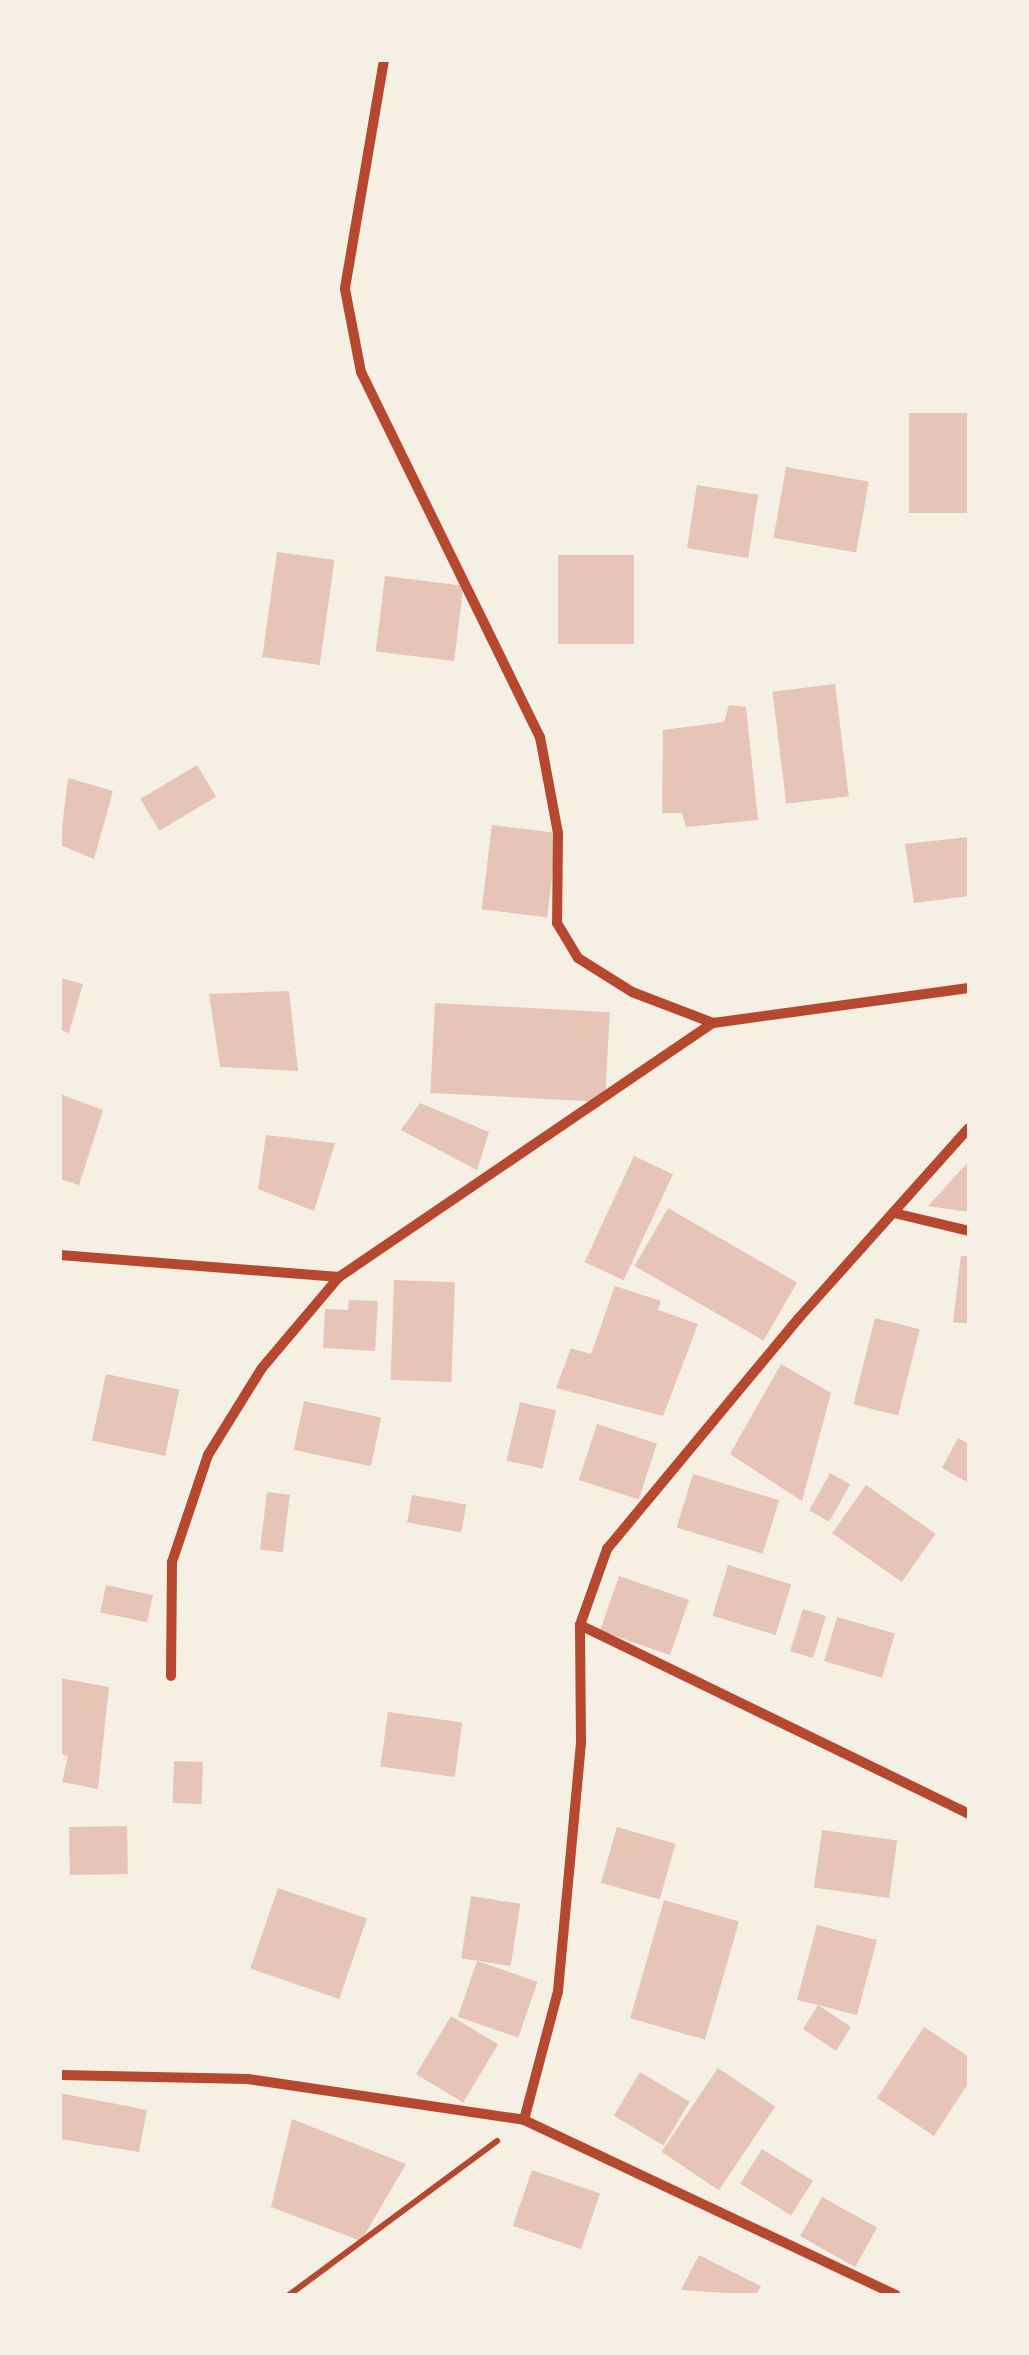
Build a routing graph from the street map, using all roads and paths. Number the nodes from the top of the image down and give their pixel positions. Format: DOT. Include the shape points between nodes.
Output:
graph roads {
  1 [pos="384,60"];
  2 [pos="969,988"];
  3 [pos="713,1023"];
  4 [pos="969,1128"];
  5 [pos="894,1213"];
  6 [pos="969,1231"];
  7 [pos="60,1254"];
  8 [pos="340,1278"];
  9 [pos="580,1625"];
  10 [pos="171,1676"];
  11 [pos="969,1814"];
  12 [pos="60,2075"];
  13 [pos="524,2120"];
  14 [pos="289,2295"];
  15 [pos="896,2295"];
  1 -- 3 [label="street" via="345,289 361,372 540,737 558,833 557,922 578,958 632,992"];
  2 -- 3 [label="street"];
  3 -- 8 [label="street"];
  4 -- 5 [label="street"];
  5 -- 6 [label="street"];
  5 -- 9 [label="street" via="607,1549"];
  7 -- 8 [label="street"];
  8 -- 10 [label="street" via="262,1368 208,1455 172,1562"];
  9 -- 11 [label="street"];
  9 -- 13 [label="street" via="581,1743 558,1991"];
  12 -- 13 [label="street" via="248,2079"];
  13 -- 14 [label="path"];
  13 -- 15 [label="street"];
}
